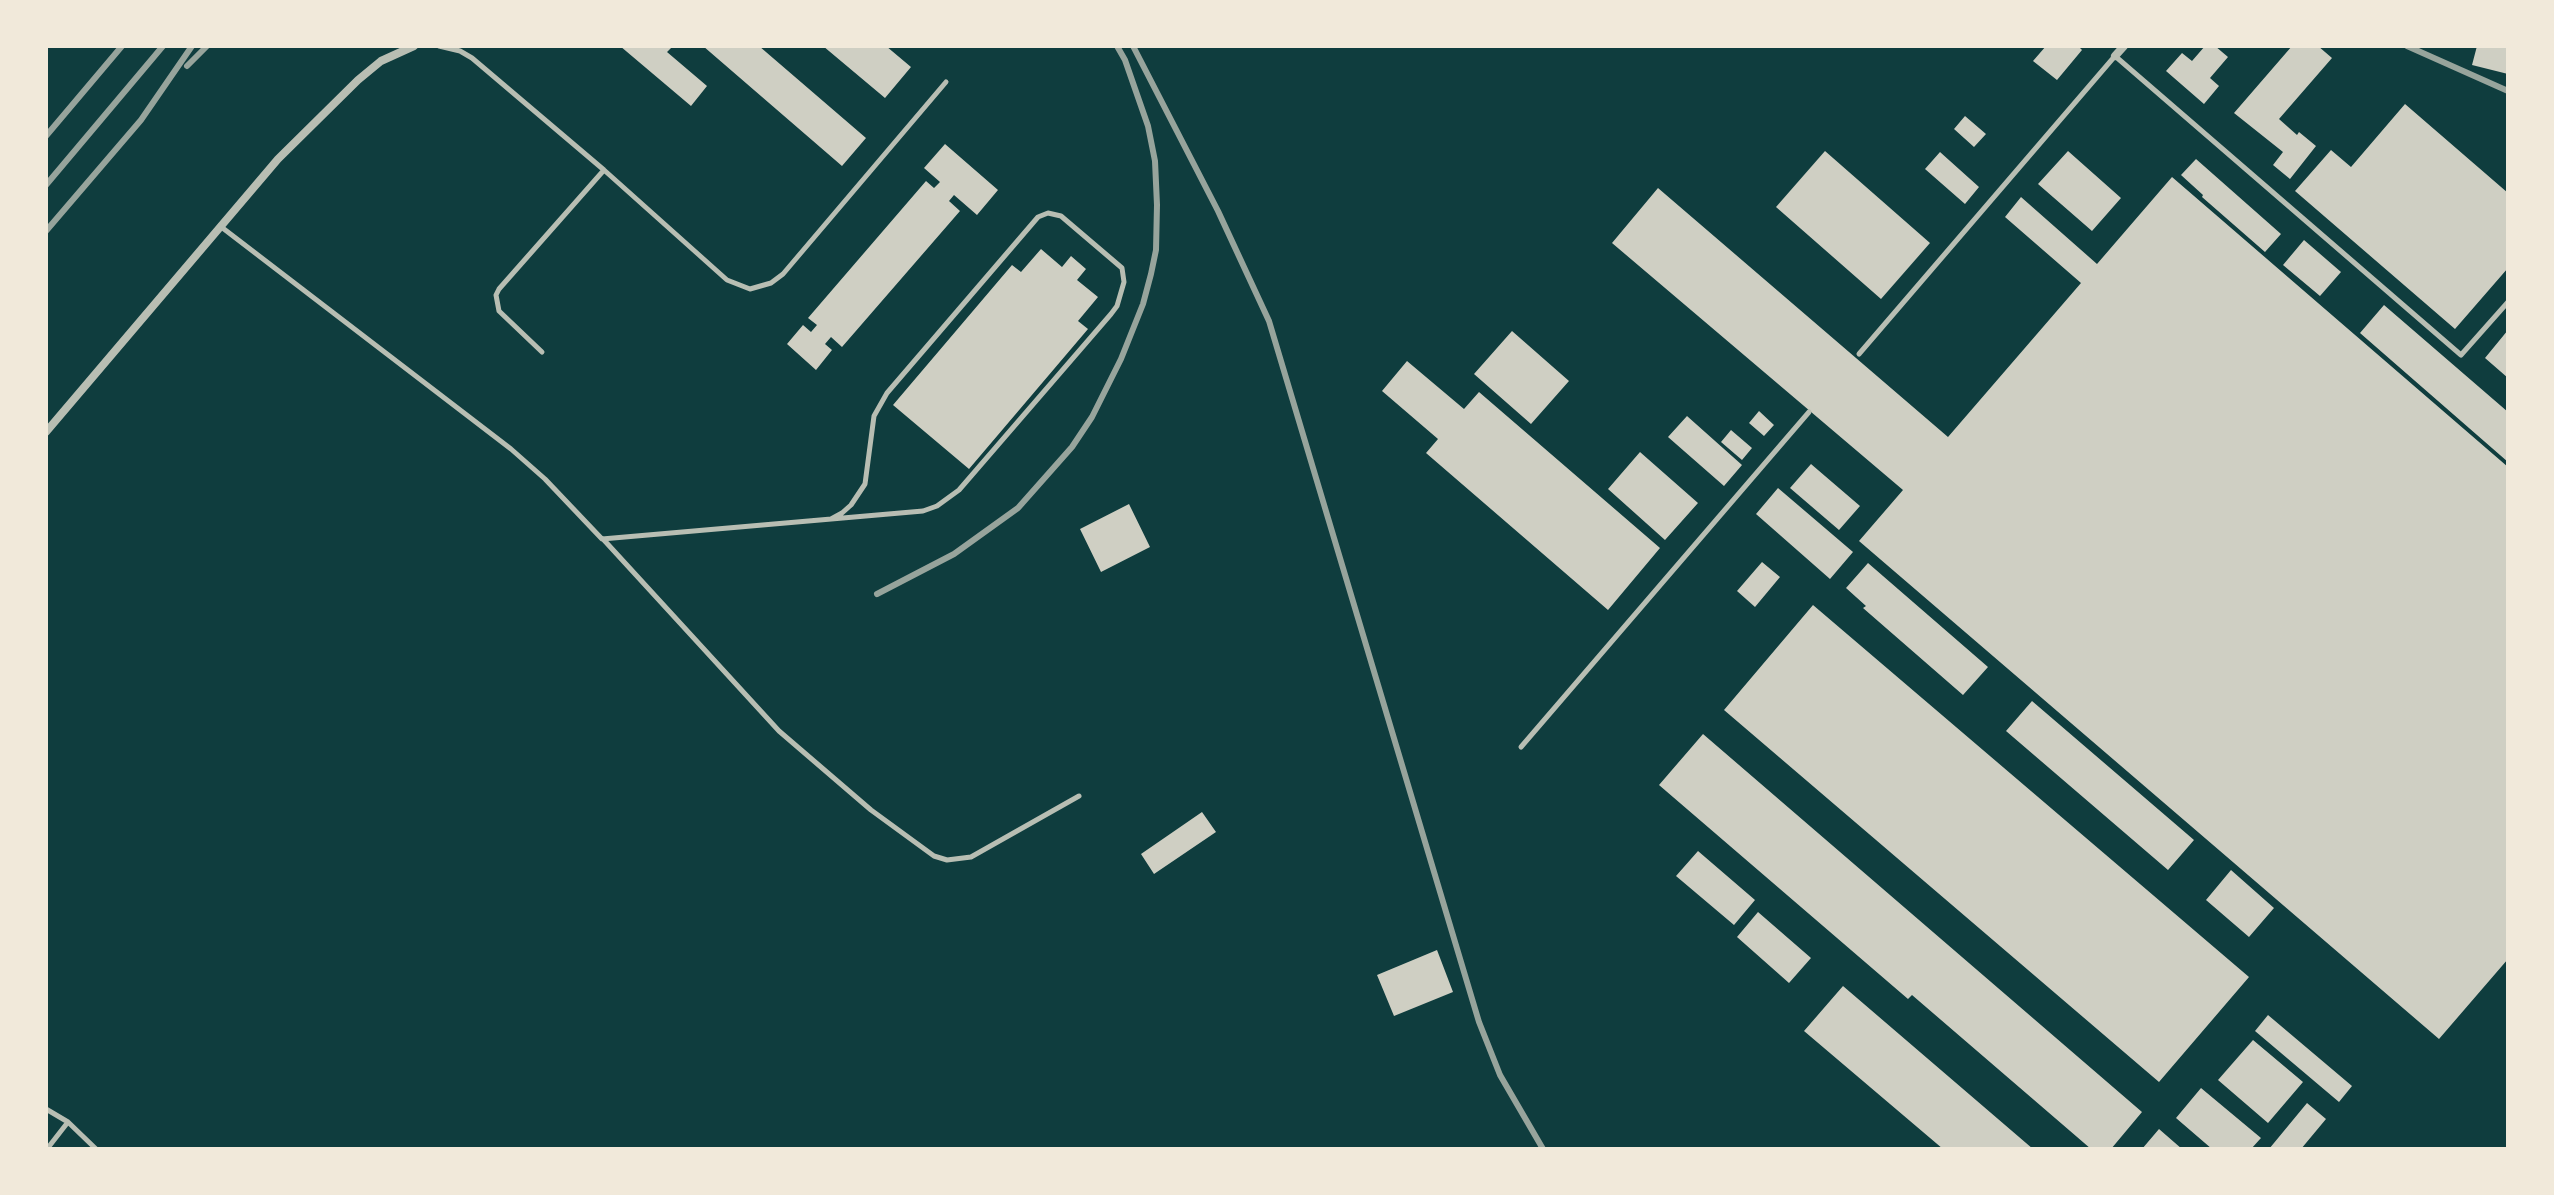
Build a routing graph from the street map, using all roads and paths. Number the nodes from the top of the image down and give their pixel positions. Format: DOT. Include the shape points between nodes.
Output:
graph roads {
  1 [pos="414,46"];
  2 [pos="439,46"];
  3 [pos="2124,46"];
  4 [pos="2115,56"];
  5 [pos="946,82"];
  6 [pos="604,170"];
  7 [pos="220,226"];
  8 [pos="2508,302"];
  9 [pos="542,352"];
  10 [pos="1859,354"];
  11 [pos="1809,412"];
  12 [pos="46,432"];
  13 [pos="831,519"];
  14 [pos="602,539"];
  15 [pos="1521,747"];
  16 [pos="1079,796"];
  17 [pos="46,1109"];
  18 [pos="68,1122"];
  19 [pos="47,1149"];
  20 [pos="96,1149"];
  1 -- 7 [label="street" via="381,61 358,80"];
  2 -- 6 [label="lane" via="472,58"];
  3 -- 4 [label="street"];
  4 -- 8 [label="lane" via="2461,355"];
  4 -- 10 [label="lane"];
  5 -- 6 [label="lane" via="783,274 761,287 727,280"];
  6 -- 9 [label="lane" via="496,295 499,311"];
  7 -- 12 [label="street"];
  7 -- 14 [label="lane" via="511,449"];
  11 -- 15 [label="lane"];
  13 -- 13 [label="lane" via="851,505 865,484 874,416 887,393 1038,217 1061,216 1118,263 1124,282 1117,306 948,501 923,511"];
  13 -- 14 [label="lane"];
  14 -- 16 [label="lane" via="779,731 934,856 971,857"];
  17 -- 18 [label="lane"];
  18 -- 19 [label="lane"];
  18 -- 20 [label="lane"];
}
